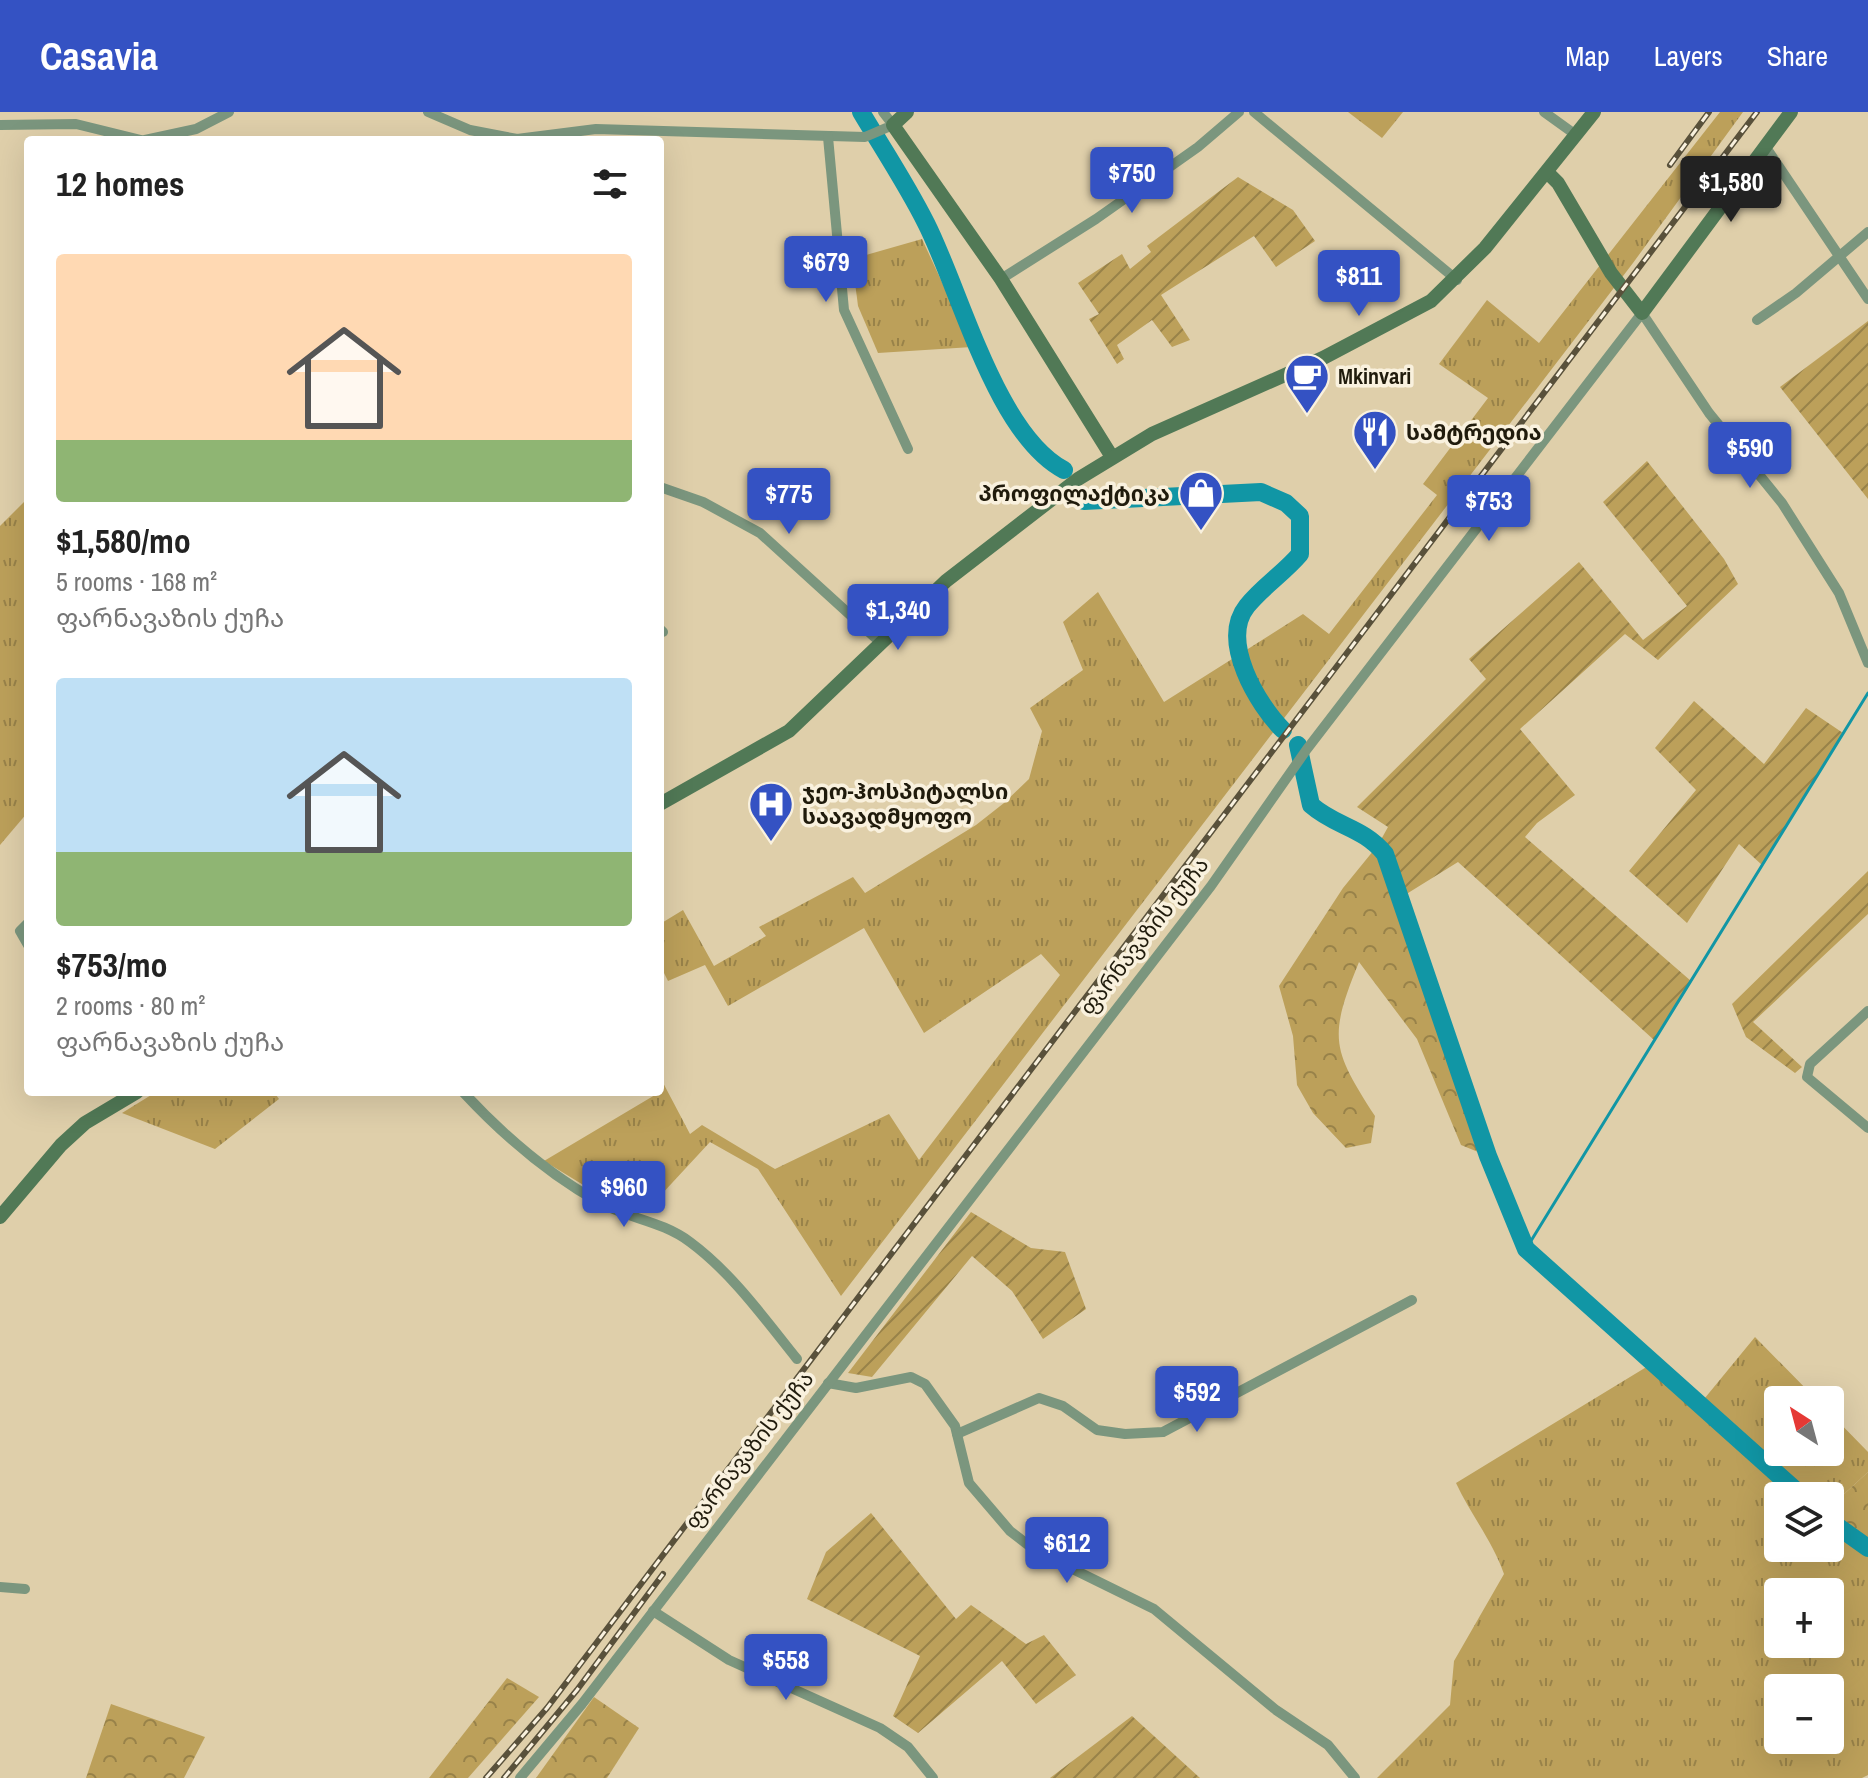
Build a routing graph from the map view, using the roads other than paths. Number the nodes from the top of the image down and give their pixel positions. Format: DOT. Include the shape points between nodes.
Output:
graph roads {
  1 [pos="229,112"];
  2 [pos="428,112"];
  3 [pos="883,112"];
  4 [pos="907,112"];
  5 [pos="1239,112"];
  6 [pos="1254,112"];
  7 [pos="1544,112"];
  8 [pos="1594,112"];
  9 [pos="1791,112"];
  10 [pos="0,125"];
  11 [pos="893,125"];
  12 [pos="1576,135"];
  13 [pos="126,136"];
  14 [pos="162,136"];
  15 [pos="501,136"];
  16 [pos="553,136"];
  17 [pos="828,137"];
  18 [pos="1765,146"];
  19 [pos="1547,172"];
  20 [pos="1868,232"];
  21 [pos="1839,256"];
  22 [pos="1001,279"];
  23 [pos="1457,280"];
  24 [pos="1868,299"];
  25 [pos="1642,313"];
  26 [pos="1757,320"];
  27 [pos="908,449"];
  28 [pos="1112,457"];
  29 [pos="664,488"];
  30 [pos="881,643"];
  31 [pos="1868,663"];
  32 [pos="664,802"];
  33 [pos="1868,1011"];
  34 [pos="130,1096"];
  35 [pos="467,1096"];
  36 [pos="1868,1128"];
  37 [pos="0,1217"];
  38 [pos="1412,1300"];
  39 [pos="797,1359"];
  40 [pos="828,1383"];
  41 [pos="957,1434"];
  42 [pos="0,1587"];
  43 [pos="25,1589"];
  44 [pos="653,1611"];
  45 [pos="520,1778"];
  46 [pos="933,1778"];
  47 [pos="1355,1778"];
  1 -- 14 [label="street" via="196,129"];
  2 -- 15 [label="street" via="470,130"];
  3 -- 11 [label="street"];
  4 -- 11 [label="main road"];
  5 -- 22 [label="street" via="1096,219"];
  6 -- 23 [label="street"];
  7 -- 12 [label="street"];
  8 -- 12 [label="main road"];
  9 -- 18 [label="main road, ფარნავაზის ქუჩა"];
  10 -- 13 [label="street" via="76,124"];
  11 -- 17 [label="street" via="870,134"];
  11 -- 22 [label="main road"];
  12 -- 19 [label="main road"];
  16 -- 17 [label="street" via="596,129"];
  17 -- 27 [label="street" via="844,310"];
  18 -- 21 [label="street"];
  18 -- 25 [label="main road, ფარნავაზის ქუჩა"];
  19 -- 23 [label="main road"];
  19 -- 25 [label="main road"];
  20 -- 21 [label="street"];
  21 -- 24 [label="street"];
  21 -- 26 [label="street"];
  22 -- 28 [label="main road"];
  23 -- 28 [label="main road" via="1415,312 1168,425"];
  25 -- 31 [label="street" via="1709,413 1782,503 1839,593"];
  25 -- 40 [label="street, ფარნავაზის ქუჩა"];
  28 -- 30 [label="main road" via="996,540"];
  29 -- 30 [label="street" via="703,502 760,533"];
  30 -- 32 [label="main road" via="789,731"];
  33 -- 36 [label="street" via="1810,1064 1807,1077"];
  34 -- 37 [label="main road" via="85,1123"];
  35 -- 39 [label="street" via="548,1171 604,1205 662,1224 691,1242 745,1294"];
  38 -- 41 [label="street" via="1163,1432 1097,1430 1063,1406 1039,1398"];
  40 -- 41 [label="street" via="856,1388 911,1377 925,1384"];
  40 -- 44 [label="street, ფარნავაზის ქუჩა"];
  41 -- 47 [label="street" via="969,1483 1010,1531 1036,1551 1154,1609 1276,1710 1328,1745"];
  42 -- 43 [label="street"];
  44 -- 45 [label="street, ფარნავაზის ქუჩა"];
  44 -- 46 [label="street" via="729,1660 880,1728 908,1747"];
}
